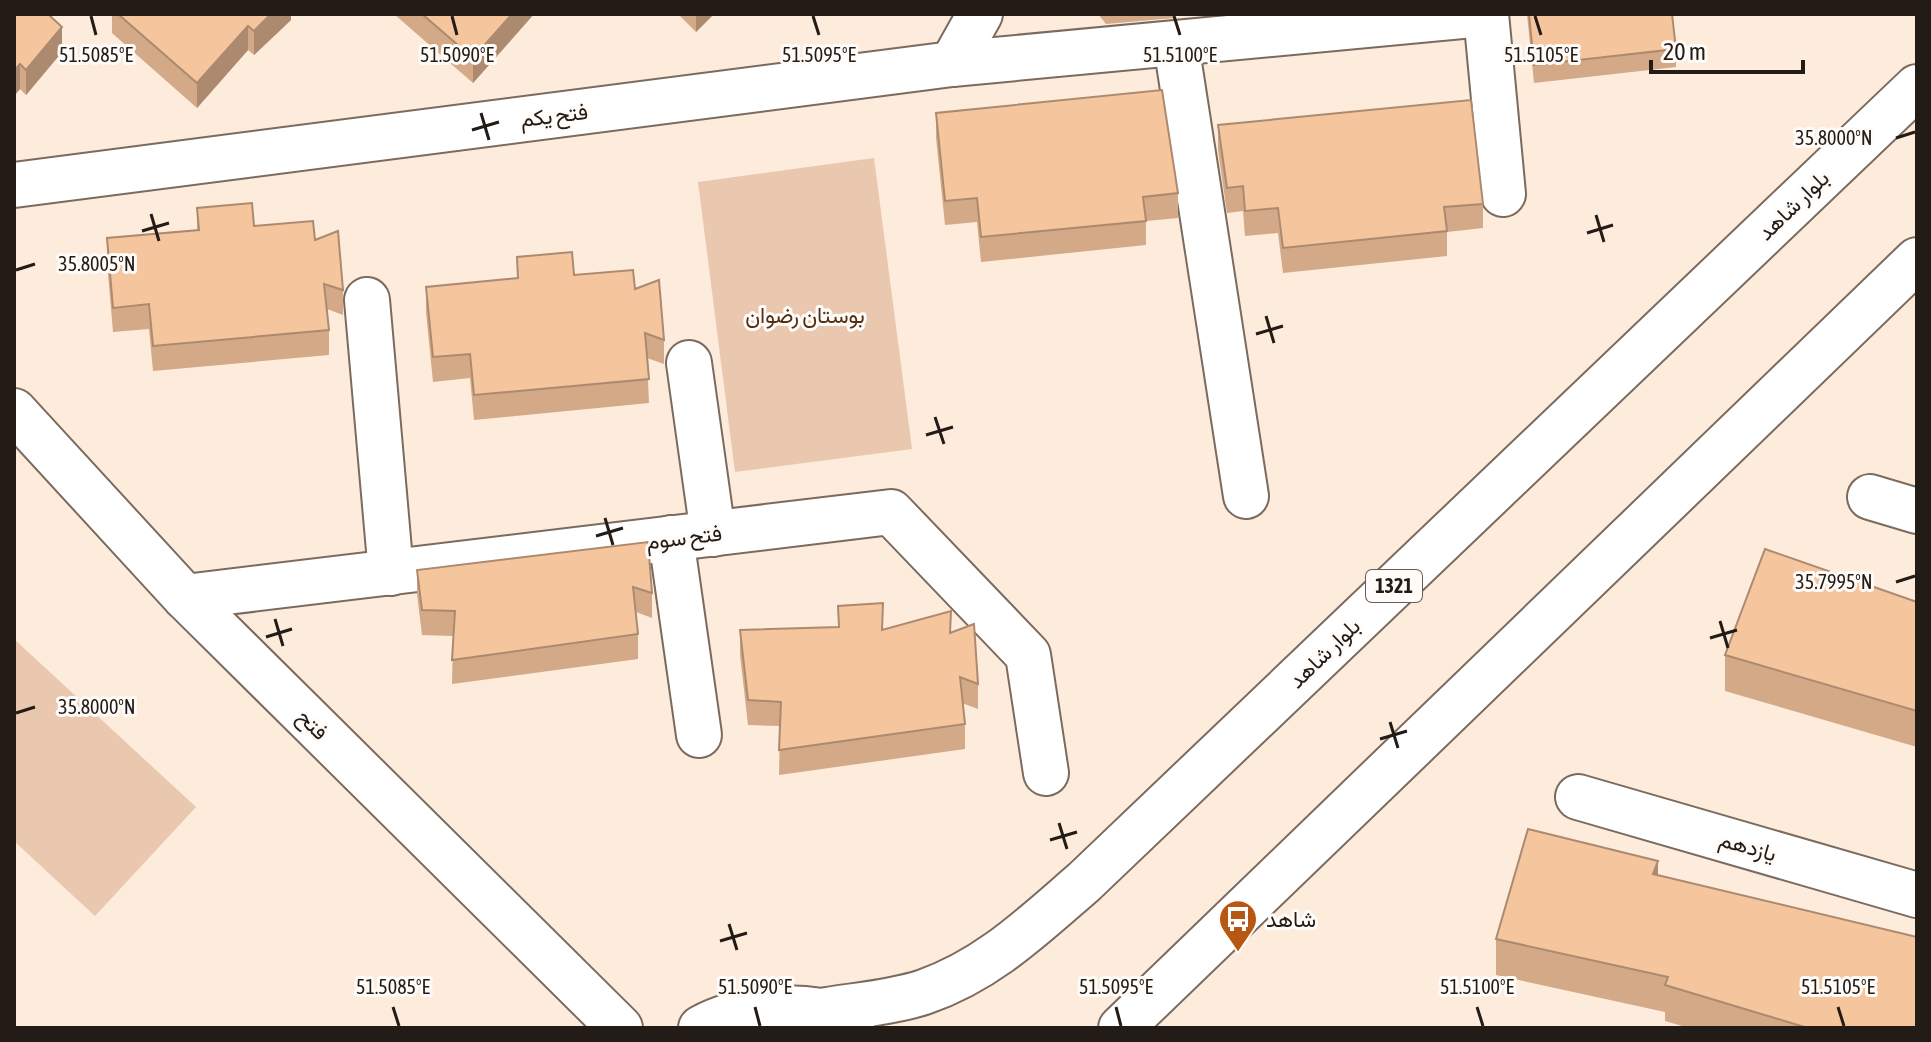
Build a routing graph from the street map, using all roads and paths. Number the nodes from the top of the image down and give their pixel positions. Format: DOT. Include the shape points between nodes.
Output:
graph roads {
  1 [pos="980,14"];
  2 [pos="1484,14"];
  3 [pos="1176,44"];
  4 [pos="952,64"];
  5 [pos="1917,87"];
  6 [pos="14,185"];
  7 [pos="1503,194"];
  8 [pos="1917,260"];
  9 [pos="367,300"];
  10 [pos="689,363"];
  11 [pos="14,411"];
  12 [pos="1246,496"];
  13 [pos="1870,497"];
  14 [pos="1917,511"];
  15 [pos="692,536"];
  16 [pos="391,573"];
  17 [pos="185,597"];
  18 [pos="699,735"];
  19 [pos="1046,773"];
  20 [pos="1578,797"];
  21 [pos="1917,895"];
  22 [pos="827,1010"];
  23 [pos="620,1028"];
  24 [pos="701,1028"];
  25 [pos="878,1028"];
  26 [pos="1121,1028"];
  1 -- 4 [label="street"];
  2 -- 3 [label="street, فتح یکم"];
  2 -- 7 [label="street"];
  3 -- 4 [label="street, فتح یکم"];
  3 -- 12 [label="street"];
  4 -- 6 [label="street, فتح یکم"];
  5 -- 22 [label="street, بلوار شاهد / 1321" via="1084,882 1001,955 920,993"];
  8 -- 26 [label="street"];
  9 -- 16 [label="street"];
  10 -- 15 [label="street"];
  11 -- 17 [label="street, فتح"];
  13 -- 14 [label="street"];
  15 -- 16 [label="street, فتح سوم"];
  15 -- 18 [label="street"];
  15 -- 19 [label="street, فتح سوم" via="891,512 1028,655"];
  16 -- 17 [label="street, فتح سوم"];
  17 -- 23 [label="street, فتح"];
  20 -- 21 [label="street, یازدهم"];
  22 -- 24 [label="street" via="765,1009"];
  22 -- 25 [label="street"];
}
